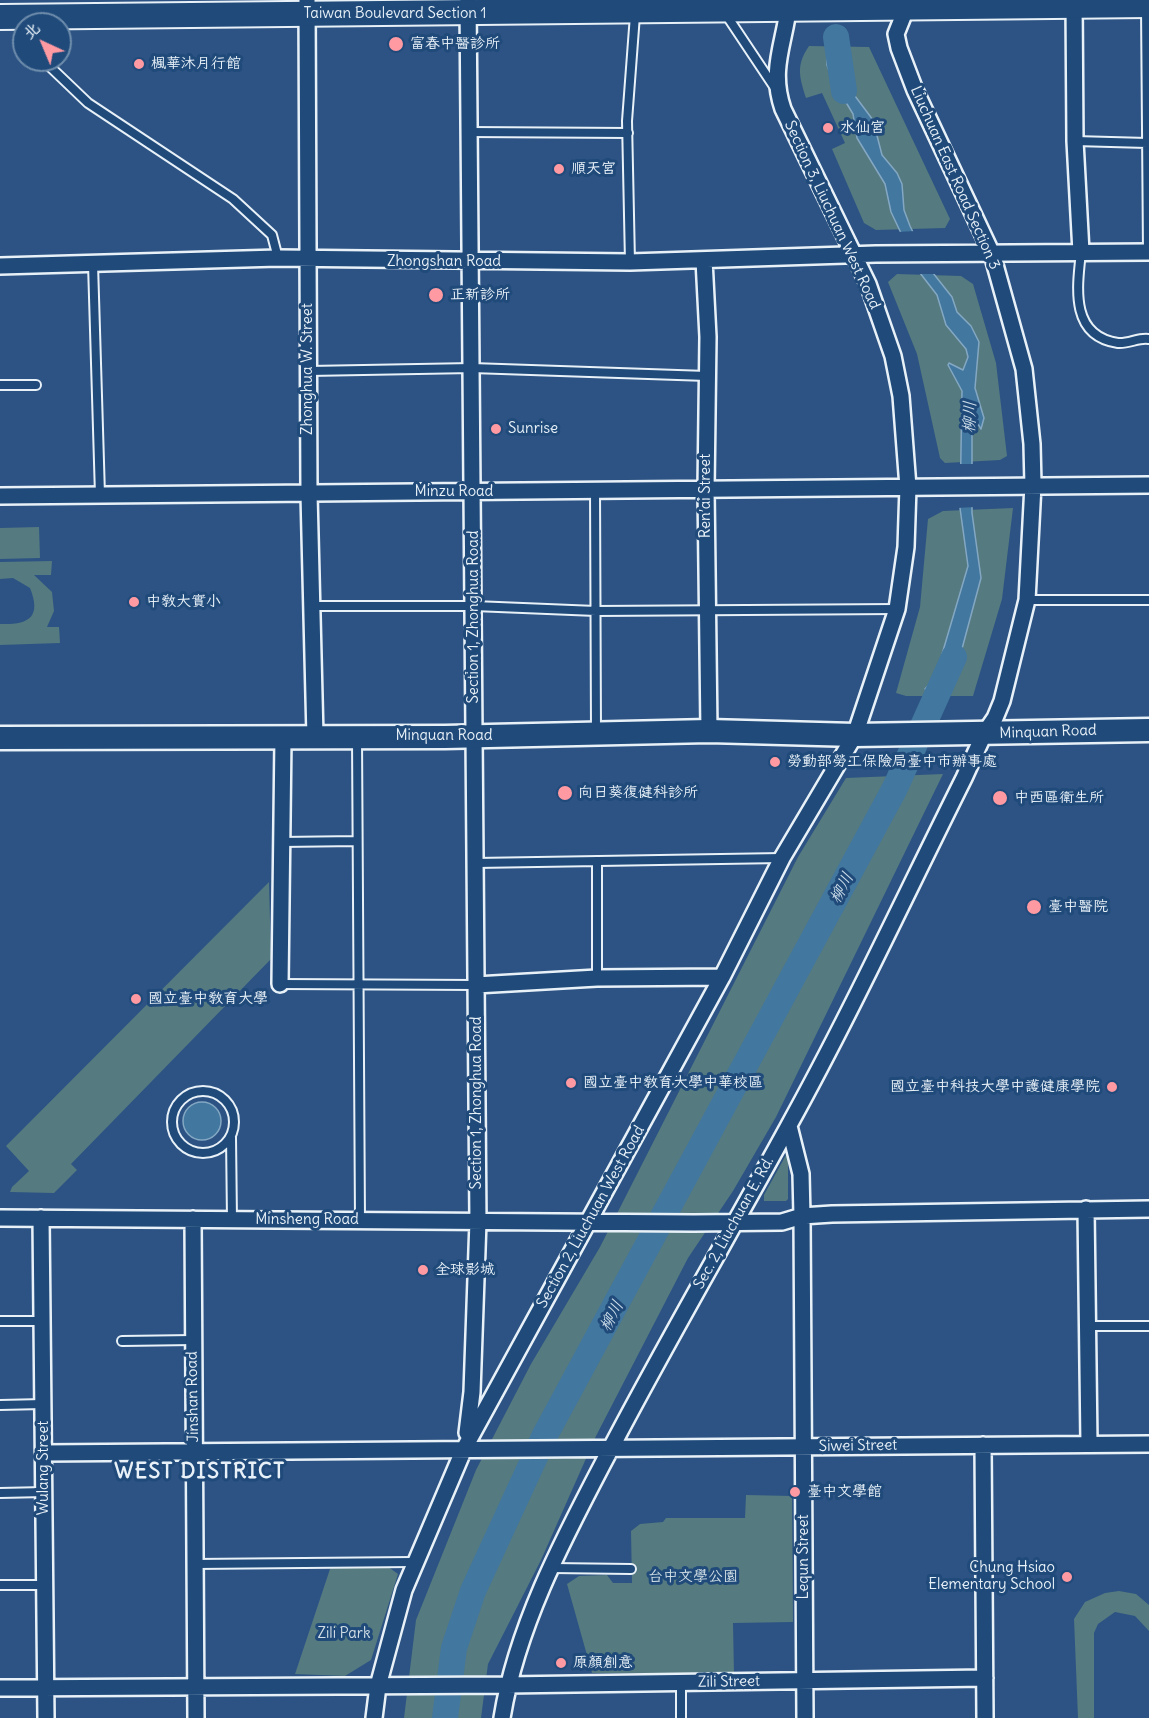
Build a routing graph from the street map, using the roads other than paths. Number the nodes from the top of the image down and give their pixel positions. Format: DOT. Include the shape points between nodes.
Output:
graph roads {
  1 [pos="1073,2"];
  2 [pos="789,5"];
  3 [pos="910,5"];
  4 [pos="635,6"];
  5 [pos="1148,6"];
  6 [pos="307,7"];
  7 [pos="468,7"];
  8 [pos="722,10"];
  9 [pos="72,13"];
  10 [pos="56,72"];
  11 [pos="777,89"];
  12 [pos="469,132"];
  13 [pos="628,133"];
  14 [pos="1075,141"];
  15 [pos="1147,143"];
  16 [pos="1081,252"];
  17 [pos="1149,252"];
  18 [pos="992,254"];
  19 [pos="854,255"];
  20 [pos="278,258"];
  21 [pos="307,260"];
  22 [pos="704,260"];
  23 [pos="471,262"];
  24 [pos="630,262"];
  25 [pos="93,264"];
  26 [pos="0,266"];
  27 [pos="1149,339"];
  28 [pos="472,368"];
  29 [pos="309,371"];
  30 [pos="707,376"];
  31 [pos="0,385"];
  32 [pos="36,385"];
  33 [pos="1033,485"];
  34 [pos="1149,485"];
  35 [pos="908,487"];
  36 [pos="595,489"];
  37 [pos="705,489"];
  38 [pos="472,492"];
  39 [pos="309,494"];
  40 [pos="100,495"];
  41 [pos="0,496"];
  42 [pos="1027,600"];
  43 [pos="1149,600"];
  44 [pos="313,606"];
  45 [pos="474,606"];
  46 [pos="897,609"];
  47 [pos="707,610"];
  48 [pos="596,611"];
  49 [pos="1149,729"];
  50 [pos="709,732"];
  51 [pos="596,733"];
  52 [pos="984,734"];
  53 [pos="855,735"];
  54 [pos="475,736"];
  55 [pos="283,737"];
  56 [pos="315,737"];
  57 [pos="357,737"];
  58 [pos="0,738"];
  59 [pos="357,841"];
  60 [pos="281,842"];
  61 [pos="782,858"];
  62 [pos="597,861"];
  63 [pos="476,863"];
  64 [pos="722,977"];
  65 [pos="597,978"];
  66 [pos="280,984"];
  67 [pos="359,984"];
  68 [pos="476,985"];
  69 [pos="789,1126"];
  70 [pos="231,1137"];
  71 [pos="1086,1209"];
  72 [pos="1149,1209"];
  73 [pos="802,1216"];
  74 [pos="0,1218"];
  75 [pos="41,1218"];
  76 [pos="193,1219"];
  77 [pos="232,1220"];
  78 [pos="360,1221"];
  79 [pos="478,1221"];
  80 [pos="733,1222"];
  81 [pos="587,1223"];
  82 [pos="0,1321"];
  83 [pos="42,1321"];
  84 [pos="1087,1326"];
  85 [pos="1149,1326"];
  86 [pos="193,1340"];
  87 [pos="122,1341"];
  88 [pos="44,1404"];
  89 [pos="0,1405"];
  90 [pos="1089,1444"];
  91 [pos="1149,1444"];
  92 [pos="982,1445"];
  93 [pos="803,1447"];
  94 [pos="464,1449"];
  95 [pos="611,1449"];
  96 [pos="194,1451"];
  97 [pos="44,1453"];
  98 [pos="45,1492"];
  99 [pos="0,1493"];
  100 [pos="413,1562"];
  101 [pos="195,1564"];
  102 [pos="552,1568"];
  103 [pos="631,1569"];
  104 [pos="0,1585"];
  105 [pos="45,1585"];
  106 [pos="985,1678"];
  107 [pos="805,1681"];
  108 [pos="681,1683"];
  109 [pos="507,1685"];
  110 [pos="378,1686"];
  111 [pos="196,1687"];
  112 [pos="0,1688"];
  113 [pos="45,1688"];
  114 [pos="46,1718"];
  115 [pos="196,1718"];
  116 [pos="374,1718"];
  117 [pos="502,1718"];
  118 [pos="681,1718"];
  119 [pos="806,1718"];
  120 [pos="985,1718"];
  1 -- 3 [label="main road, Taiwan Boulevard Section 1"];
  1 -- 5 [label="main road, Taiwan Boulevard Section 1"];
  1 -- 14 [label="street"];
  2 -- 3 [label="main road, Taiwan Boulevard Section 1"];
  2 -- 8 [label="main road, Taiwan Boulevard Section 1"];
  2 -- 11 [label="street, Section 3, Liuchuan West Road" via="778,52"];
  3 -- 18 [label="street, Liuchuan East Road Section 3" via="896,34 899,48"];
  4 -- 7 [label="main road, Taiwan Boulevard Section 1"];
  4 -- 8 [label="main road, Taiwan Boulevard Section 1"];
  4 -- 13 [label="lane"];
  5 -- 15 [label="lane"];
  6 -- 7 [label="main road, Taiwan Boulevard Section 1"];
  6 -- 9 [label="main road, Taiwan Boulevard Section 1"];
  6 -- 21 [label="street, Zhonghua W. Street"];
  7 -- 12 [label="street, Section 1, Zhonghua Road"];
  8 -- 11 [label="lane"];
  10 -- 20 [label="lane" via="88,103 233,199 272,235"];
  11 -- 19 [label="street, Section 3, Liuchuan West Road"];
  12 -- 13 [label="lane"];
  12 -- 23 [label="street, Section 1, Zhonghua Road"];
  13 -- 24 [label="lane"];
  14 -- 15 [label="lane"];
  14 -- 16 [label="street"];
  15 -- 17 [label="lane"];
  16 -- 17 [label="street"];
  16 -- 18 [label="street"];
  16 -- 27 [label="lane" via="1079,311 1088,329 1115,343"];
  18 -- 19 [label="street, Zhongshan Road"];
  18 -- 33 [label="street, Liuchuan East Road Section 3" via="1024,369"];
  19 -- 22 [label="street, Zhongshan Road"];
  19 -- 35 [label="street, Section 3, Liuchuan West Road" via="893,356 901,396"];
  20 -- 21 [label="street, Zhongshan Road"];
  20 -- 25 [label="street, Zhongshan Road"];
  21 -- 23 [label="street, Zhongshan Road"];
  21 -- 29 [label="street, Zhonghua W. Street"];
  22 -- 24 [label="street, Zhongshan Road"];
  22 -- 30 [label="street, Ren’ai Street"];
  23 -- 24 [label="street, Zhongshan Road"];
  23 -- 28 [label="street, Section 1, Zhonghua Road"];
  25 -- 26 [label="street, Zhongshan Road"];
  25 -- 40 [label="lane"];
  28 -- 29 [label="lane"];
  28 -- 30 [label="lane"];
  28 -- 38 [label="street, Section 1, Zhonghua Road"];
  29 -- 39 [label="street, Zhonghua W. Street"];
  30 -- 37 [label="street, Ren’ai Street"];
  31 -- 32 [label="lane"];
  33 -- 34 [label="street"];
  33 -- 35 [label="street, Minzu Road"];
  33 -- 42 [label="street, Liuchuan East Road Section 3"];
  35 -- 37 [label="street, Minzu Road"];
  35 -- 46 [label="street, Section 3, Liuchuan West Road" via="906,546"];
  36 -- 37 [label="street, Minzu Road"];
  36 -- 38 [label="street, Minzu Road"];
  36 -- 48 [label="lane"];
  37 -- 47 [label="street, Ren’ai Street"];
  38 -- 39 [label="street, Minzu Road"];
  38 -- 45 [label="street, Section 1, Zhonghua Road"];
  39 -- 40 [label="street, Minzu Road"];
  39 -- 44 [label="street, Zhonghua W. Street"];
  40 -- 41 [label="street, Minzu Road"];
  42 -- 43 [label="lane"];
  42 -- 52 [label="street, Liuchuan East Road Section 3" via="1002,701"];
  44 -- 45 [label="lane"];
  44 -- 56 [label="street, Zhonghua W. Street"];
  45 -- 48 [label="lane"];
  45 -- 54 [label="street, Section 1, Zhonghua Road"];
  46 -- 47 [label="lane"];
  46 -- 53 [label="street, Section 3, Liuchuan West Road"];
  47 -- 48 [label="lane"];
  47 -- 50 [label="street, Ren’ai Street"];
  48 -- 51 [label="lane"];
  49 -- 52 [label="main road, Minquan Road"];
  50 -- 51 [label="main road, Minquan Road"];
  50 -- 53 [label="main road, Minquan Road"];
  51 -- 54 [label="main road, Minquan Road"];
  52 -- 53 [label="main road, Minquan Road"];
  52 -- 69 [label="street, Sec. 2, Liuchuan E. Rd."];
  53 -- 61 [label="street, Section 2, Liuchuan West Road"];
  54 -- 57 [label="main road, Minquan Road"];
  54 -- 63 [label="street, Section 1, Zhonghua Road"];
  55 -- 56 [label="main road, Minquan Road"];
  55 -- 58 [label="main road, Minquan Road"];
  55 -- 60 [label="street"];
  56 -- 57 [label="main road, Minquan Road"];
  57 -- 59 [label="lane"];
  59 -- 60 [label="lane"];
  59 -- 67 [label="lane"];
  60 -- 66 [label="street"];
  61 -- 62 [label="lane"];
  61 -- 64 [label="street, Section 2, Liuchuan West Road"];
  62 -- 63 [label="lane"];
  62 -- 65 [label="lane"];
  63 -- 68 [label="street, Section 1, Zhonghua Road"];
  64 -- 65 [label="street"];
  64 -- 81 [label="street, Section 2, Liuchuan West Road"];
  65 -- 68 [label="street"];
  66 -- 67 [label="lane"];
  67 -- 68 [label="lane"];
  67 -- 78 [label="lane"];
  68 -- 79 [label="street, Section 1, Zhonghua Road"];
  69 -- 73 [label="street, Lequn Street" via="801,1174"];
  69 -- 80 [label="street, Sec. 2, Liuchuan E. Rd."];
  70 -- 70 [label="lane" via="231,1108 218,1094 189,1094 175,1109 172,1130 184,1147 204,1153 215,1151"];
  70 -- 77 [label="lane"];
  71 -- 72 [label="street"];
  71 -- 73 [label="street"];
  71 -- 84 [label="street"];
  73 -- 80 [label="street" via="782,1222"];
  73 -- 93 [label="street, Lequn Street"];
  74 -- 75 [label="street, Minsheng Road"];
  75 -- 76 [label="street, Minsheng Road"];
  75 -- 83 [label="street, Wulang Street"];
  76 -- 77 [label="street, Minsheng Road"];
  76 -- 86 [label="street, Jinshan Road"];
  77 -- 78 [label="street, Minsheng Road"];
  78 -- 79 [label="street, Minsheng Road"];
  79 -- 81 [label="street, Minsheng Road"];
  79 -- 94 [label="street, Section 1, Zhonghua Road" via="472,1392"];
  80 -- 81 [label="street, Minsheng Road"];
  80 -- 95 [label="street, Sec. 2, Liuchuan E. Rd."];
  81 -- 94 [label="street, Section 2, Liuchuan West Road"];
  82 -- 83 [label="lane"];
  83 -- 88 [label="street, Wulang Street"];
  84 -- 85 [label="lane"];
  84 -- 90 [label="street"];
  86 -- 87 [label="lane"];
  86 -- 96 [label="street, Jinshan Road"];
  88 -- 89 [label="lane"];
  88 -- 97 [label="street, Wulang Street"];
  90 -- 91 [label="street, Siwei Street"];
  90 -- 92 [label="street, Siwei Street"];
  92 -- 93 [label="street, Siwei Street"];
  92 -- 106 [label="street"];
  93 -- 95 [label="street, Siwei Street"];
  93 -- 107 [label="street, Lequn Street"];
  94 -- 95 [label="street, Siwei Street"];
  94 -- 96 [label="street"];
  94 -- 100 [label="street, Section 2, Liuchuan West Road"];
  95 -- 102 [label="street, Sec. 2, Liuchuan E. Rd."];
  96 -- 97 [label="street"];
  96 -- 101 [label="street, Jinshan Road"];
  97 -- 98 [label="street, Wulang Street"];
  98 -- 99 [label="lane"];
  98 -- 105 [label="street, Wulang Street"];
  100 -- 101 [label="lane"];
  100 -- 110 [label="street, Section 2, Liuchuan West Road"];
  101 -- 111 [label="street, Jinshan Road"];
  102 -- 103 [label="lane"];
  102 -- 109 [label="street, Sec. 2, Liuchuan E. Rd."];
  104 -- 105 [label="lane"];
  105 -- 113 [label="street, Wulang Street"];
  106 -- 107 [label="street, Zili Street"];
  106 -- 120 [label="street"];
  107 -- 108 [label="street, Zili Street"];
  107 -- 119 [label="street, Lequn Street"];
  108 -- 109 [label="street, Zili Street"];
  108 -- 118 [label="lane"];
  109 -- 110 [label="street, Zili Street"];
  109 -- 117 [label="street, Sec. 2, Liuchuan E. Rd."];
  110 -- 111 [label="street"];
  110 -- 116 [label="street, Section 2, Liuchuan West Road"];
  111 -- 113 [label="street"];
  111 -- 115 [label="street, Jinshan Road"];
  112 -- 113 [label="street"];
  113 -- 114 [label="street, Wulang Street"];
}
